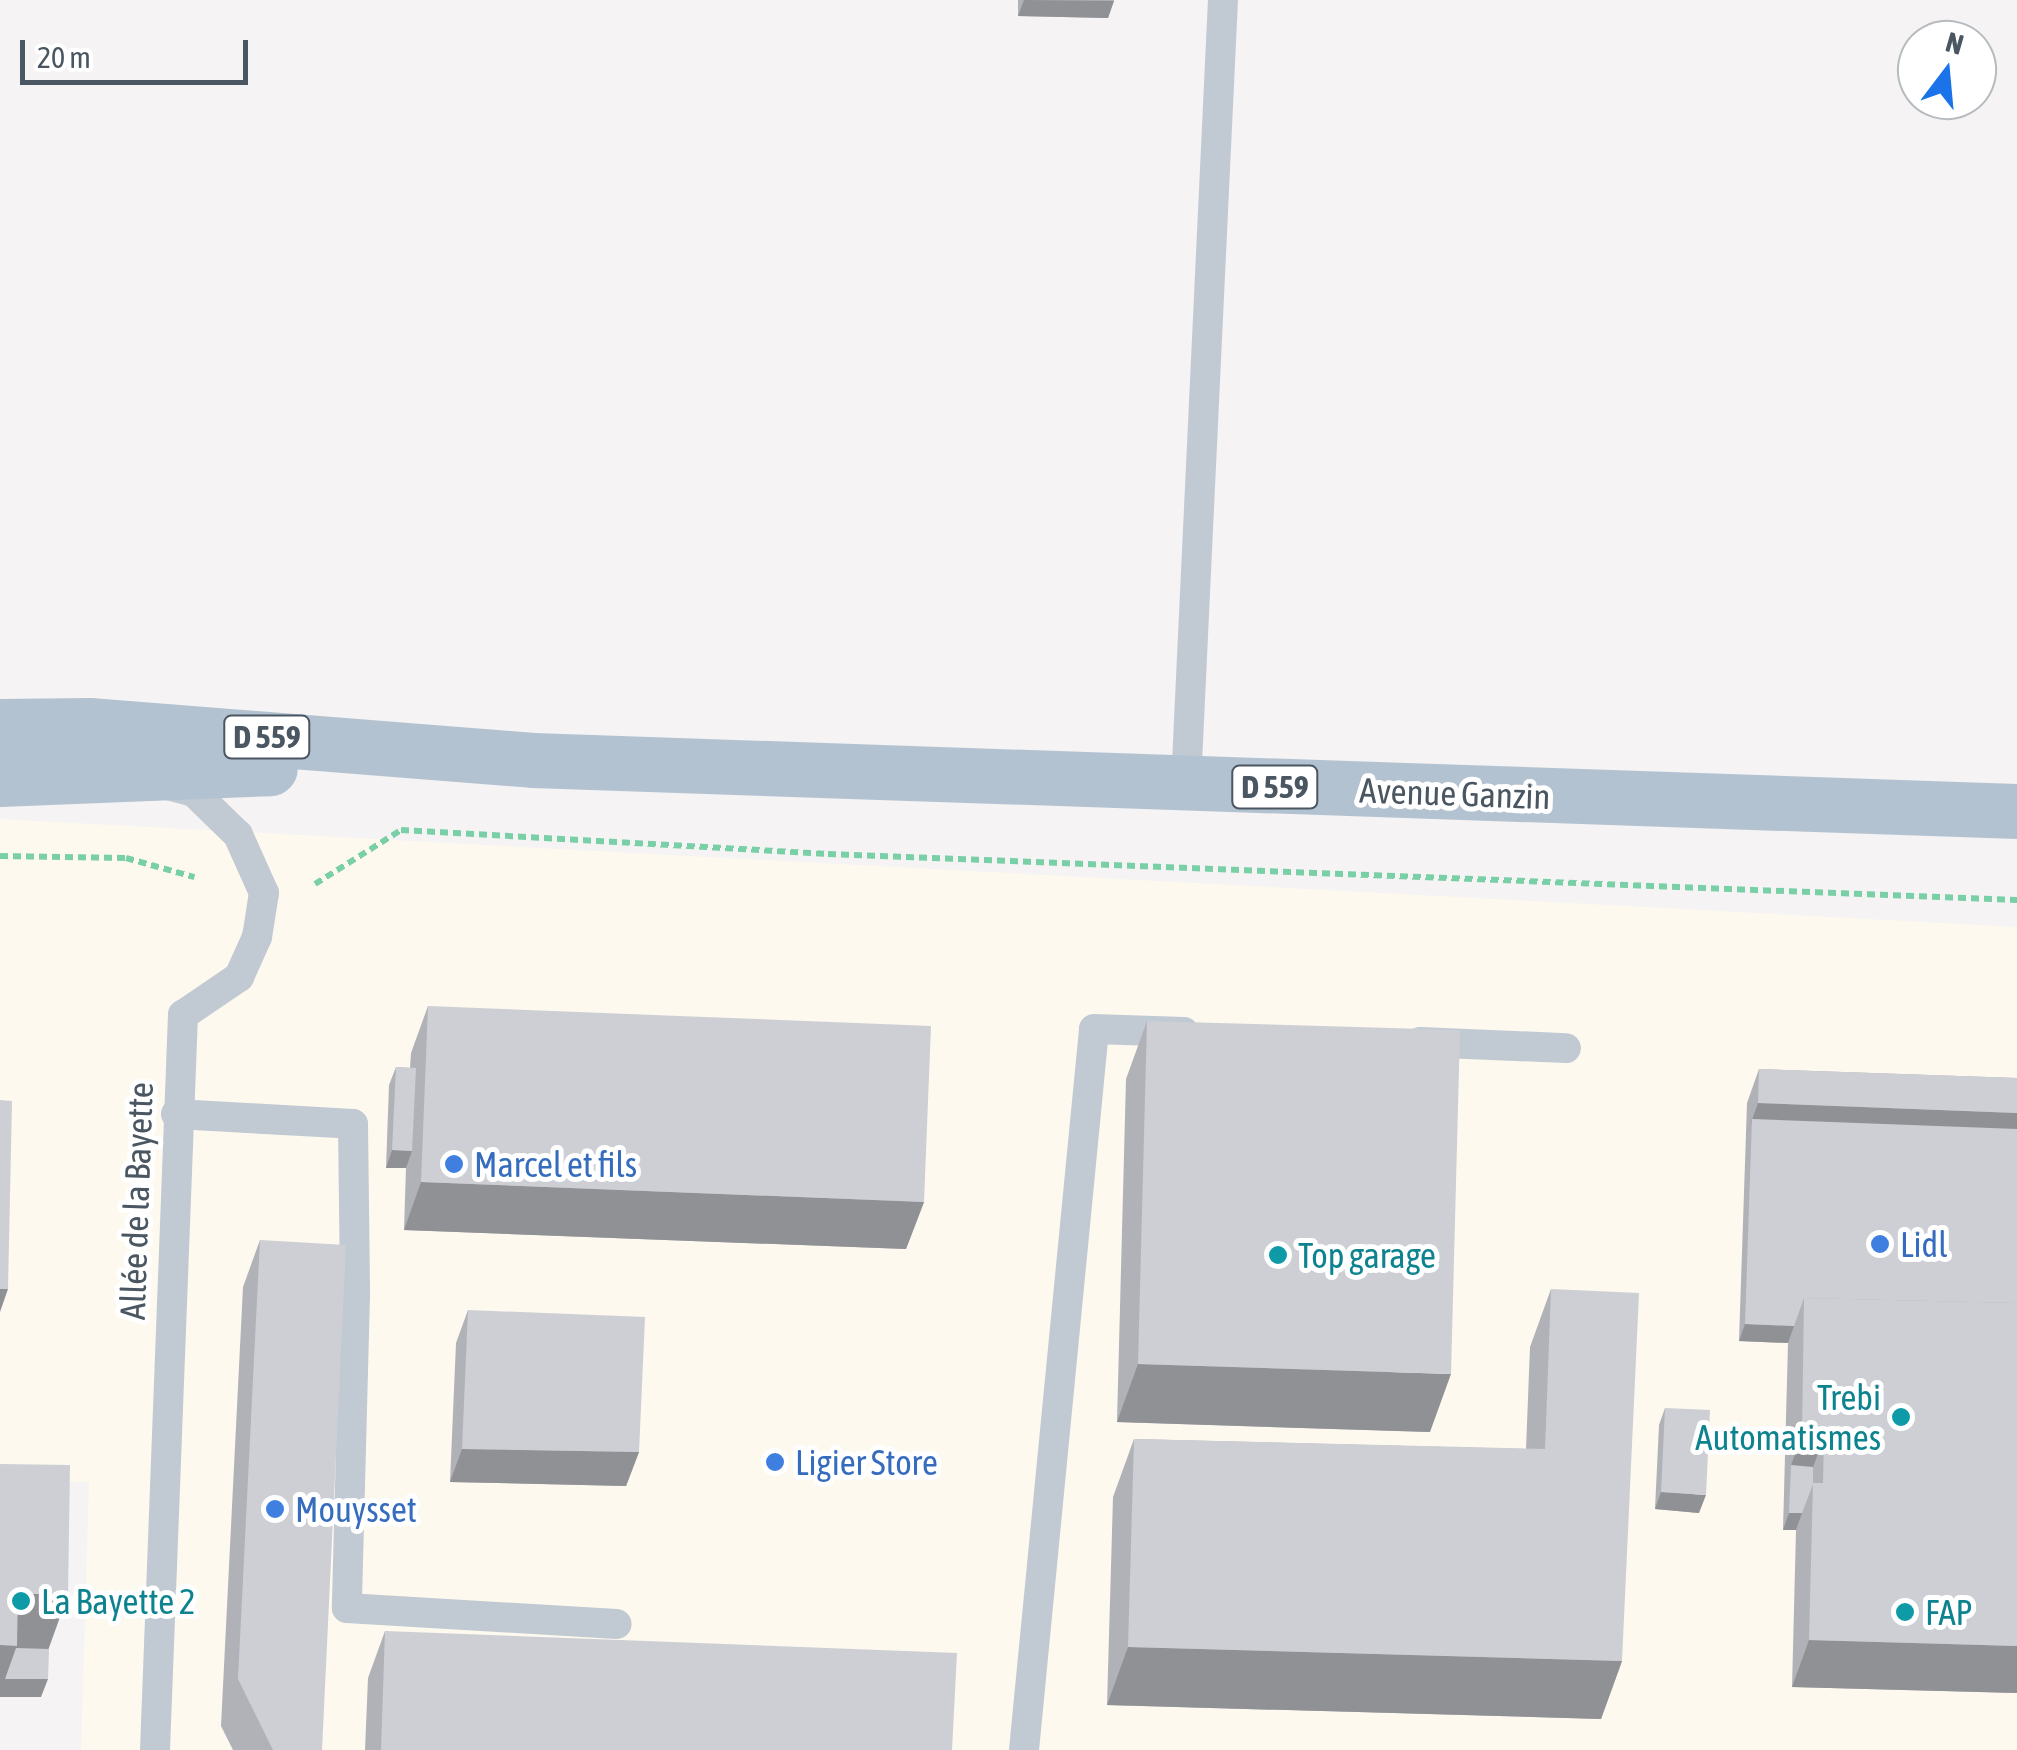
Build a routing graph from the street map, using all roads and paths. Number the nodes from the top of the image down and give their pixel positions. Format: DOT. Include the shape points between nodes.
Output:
graph roads {
  1 [pos="1224,0"];
  2 [pos="0,726"];
  3 [pos="533,760"];
  4 [pos="118,773"];
  5 [pos="0,780"];
  6 [pos="1186,784"];
  7 [pos="2017,812"];
  8 [pos="0,856"];
  9 [pos="209,883"];
  10 [pos="301,891"];
  11 [pos="2017,900"];
  12 [pos="1212,1034"];
  13 [pos="1389,1041"];
  14 [pos="1566,1048"];
  15 [pos="176,1114"];
  16 [pos="617,1624"];
  17 [pos="155,1750"];
  18 [pos="1024,1750"];
  1 -- 6 [label="lane"];
  2 -- 3 [label="main road, Avenue Ganzin / D 559" via="89,725"];
  3 -- 4 [label="main road, Avenue Ganzin / D 559"];
  3 -- 6 [label="main road, Avenue Ganzin / D 559"];
  4 -- 5 [label="main road, Avenue Ganzin / D 559"];
  4 -- 15 [label="lane, Allée de la Bayette" via="194,792 238,835 264,894 257,938 239,977 183,1015"];
  6 -- 7 [label="main road, Avenue Ganzin / D 559"];
  8 -- 9 [label="path" via="126,858"];
  10 -- 11 [label="path" via="401,830 828,854"];
  12 -- 18 [label="lane" via="1094,1029"];
  13 -- 14 [label="lane"];
  15 -- 16 [label="lane" via="353,1124 347,1608"];
  15 -- 17 [label="lane, Allée de la Bayette"];
}
